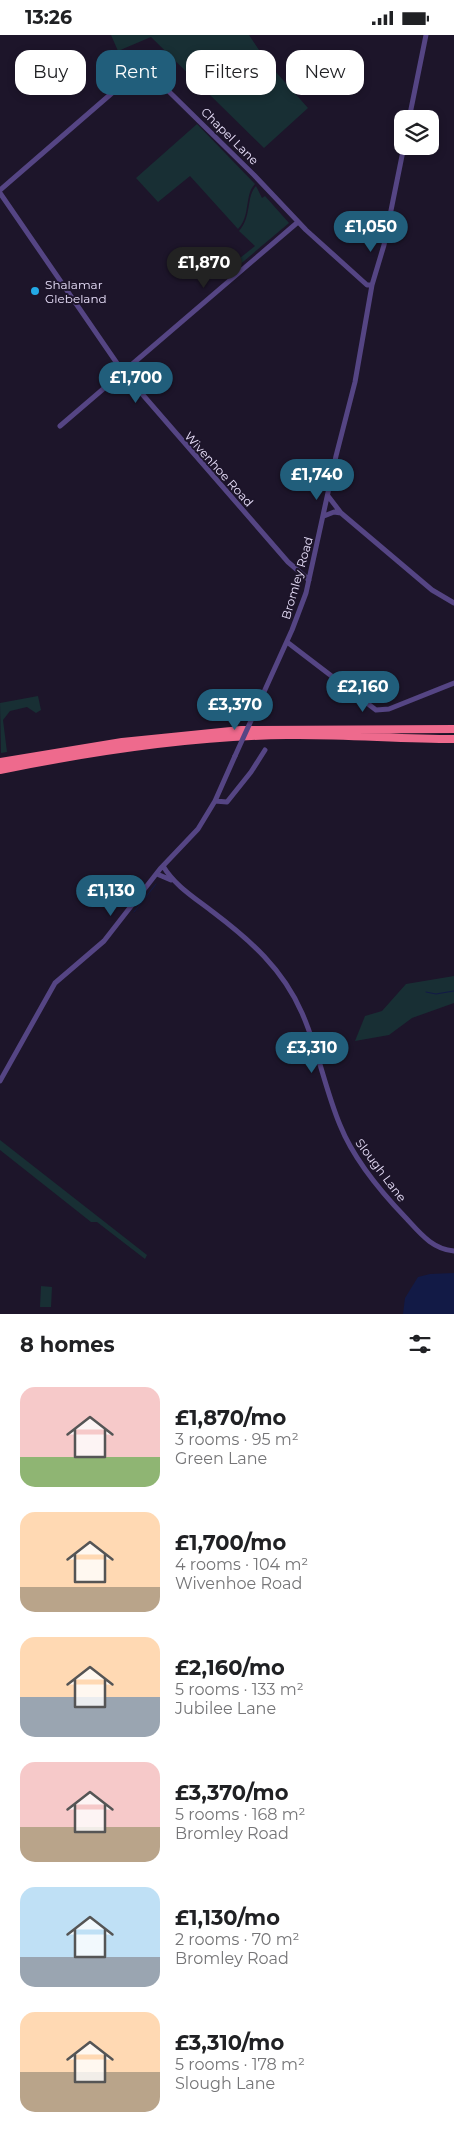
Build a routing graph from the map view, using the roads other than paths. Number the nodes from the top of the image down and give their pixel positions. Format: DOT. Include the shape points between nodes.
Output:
graph roads {
  1 [pos="426,35"];
  2 [pos="113,95"];
  3 [pos="175,95"];
  4 [pos="411,110"];
  5 [pos="402,155"];
  6 [pos="0,192"];
  7 [pos="298,222"];
  8 [pos="372,285"];
  9 [pos="123,372"];
  10 [pos="60,426"];
  11 [pos="328,496"];
  12 [pos="341,513"];
  13 [pos="324,516"];
  14 [pos="308,580"];
  15 [pos="454,603"];
  16 [pos="287,642"];
  17 [pos="454,683"];
  18 [pos="454,729"];
  19 [pos="454,739"];
  20 [pos="265,750"];
  21 [pos="0,763"];
  22 [pos="0,770"];
  23 [pos="215,801"];
  24 [pos="163,867"];
  25 [pos="157,874"];
  26 [pos="172,880"];
  27 [pos="0,1081"];
  28 [pos="454,1251"];
  1 -- 4 [label="street"];
  2 -- 6 [label="street"];
  3 -- 7 [label="street, Chapel Lane"];
  5 -- 8 [label="street, Bromley Road" via="384,245"];
  6 -- 9 [label="street, Wivenhoe Road"];
  7 -- 8 [label="street, Chapel Lane" via="361,280"];
  7 -- 9 [label="street"];
  8 -- 11 [label="street, Bromley Road" via="360,361"];
  9 -- 10 [label="street"];
  9 -- 14 [label="street, Wivenhoe Road" via="288,562"];
  11 -- 12 [label="street"];
  11 -- 13 [label="street, Bromley Road"];
  12 -- 13 [label="street"];
  12 -- 15 [label="street" via="432,590"];
  13 -- 14 [label="street, Bromley Road"];
  14 -- 16 [label="street, Bromley Road" via="302,606"];
  16 -- 17 [label="street" via="376,710 389,709"];
  16 -- 23 [label="street, Bromley Road, bridge"];
  18 -- 21 [label="highway" via="241,730 122,742"];
  19 -- 22 [label="highway" via="240,737 128,748"];
  20 -- 23 [label="street" via="228,801 223,804"];
  23 -- 24 [label="street, Bromley Road" via="198,829"];
  24 -- 25 [label="street, Bromley Road"];
  24 -- 26 [label="street, Slough Lane"];
  25 -- 26 [label="street"];
  25 -- 27 [label="street, Bromley Road" via="104,941 55,983"];
  26 -- 28 [label="street, Slough Lane" via="246,937 279,973 303,1014 339,1125 352,1150 383,1194 427,1240 439,1248"];
}
